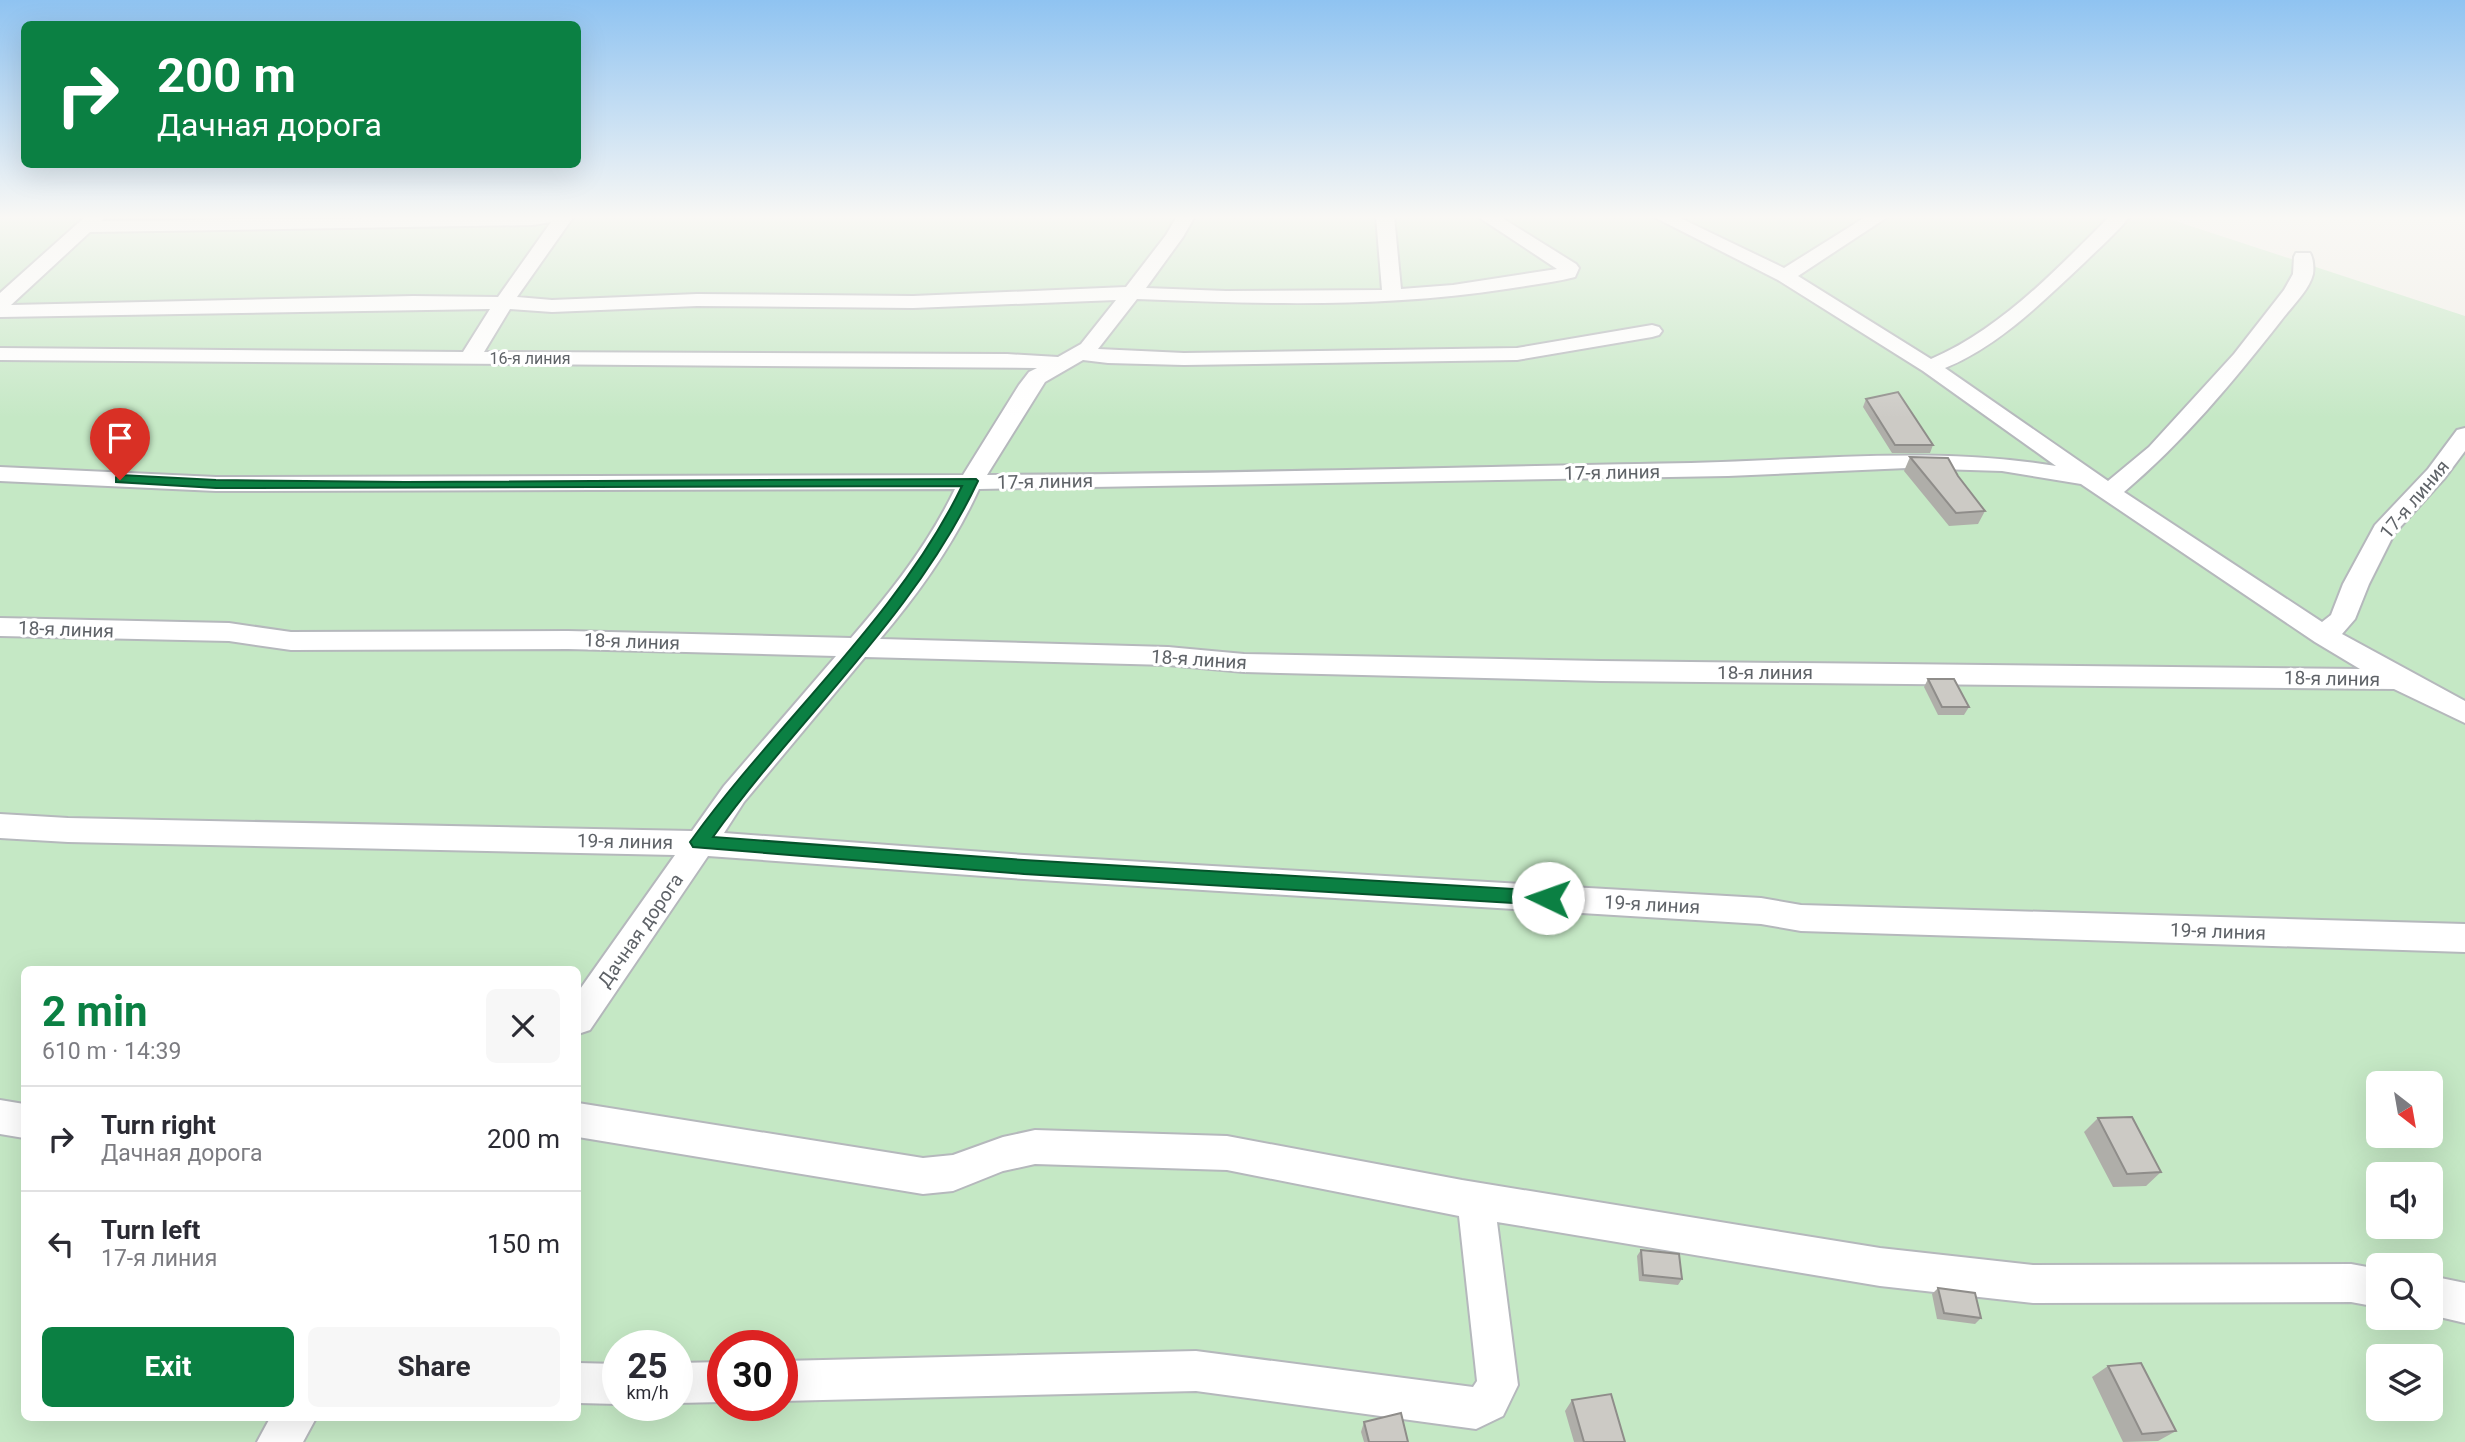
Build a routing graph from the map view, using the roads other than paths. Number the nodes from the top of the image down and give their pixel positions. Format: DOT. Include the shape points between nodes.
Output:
graph roads {
  1 [pos="23,283"];
  2 [pos="517,283"];
  3 [pos="1140,283"];
  4 [pos="1391,283"];
  5 [pos="1514,283"];
  6 [pos="1796,283"];
  7 [pos="2050,283"];
  8 [pos="2298,283"];
  9 [pos="1133,293"];
  10 [pos="1392,297"];
  11 [pos="504,302"];
  12 [pos="0,304"];
  13 [pos="0,311"];
  14 [pos="1652,331"];
  15 [pos="0,354"];
  16 [pos="470,358"];
  17 [pos="1070,358"];
  18 [pos="1930,368"];
  19 [pos="2465,435"];
  20 [pos="0,474"];
  21 [pos="2089,478"];
  22 [pos="971,481"];
  23 [pos="2109,492"];
  24 [pos="0,627"];
  25 [pos="2324,636"];
  26 [pos="859,648"];
  27 [pos="2398,679"];
  28 [pos="2465,713"];
  29 [pos="0,826"];
  30 [pos="699,842"];
  31 [pos="2465,938"];
  32 [pos="581,1015"];
  33 [pos="0,1117"];
  34 [pos="21,1120"];
  35 [pos="581,1120"];
  36 [pos="1476,1200"];
  37 [pos="2366,1286"];
  38 [pos="2443,1298"];
  39 [pos="2465,1303"];
  40 [pos="798,1381"];
  41 [pos="581,1383"];
  42 [pos="602,1384"];
  43 [pos="293,1421"];
  44 [pos="278,1442"];
  1 -- 12 [label="street"];
  2 -- 11 [label="street"];
  3 -- 9 [label="street, Дачная дорога"];
  4 -- 10 [label="street"];
  5 -- 10 [label="street"];
  6 -- 18 [label="street"];
  7 -- 18 [label="street" via="1961,353"];
  8 -- 23 [label="street" via="2241,358 2157,452"];
  9 -- 10 [label="street" via="1226,298"];
  9 -- 11 [label="street" via="913,302 708,300 552,306"];
  9 -- 17 [label="street, Дачная дорога" via="1096,340"];
  11 -- 13 [label="street"];
  11 -- 16 [label="street"];
  14 -- 17 [label="street, 16-я линия" via="1517,354"];
  15 -- 16 [label="street, 16-я линия"];
  16 -- 17 [label="street, 16-я линия"];
  17 -- 22 [label="street, Дачная дорога" via="1037,377"];
  18 -- 21 [label="street"];
  19 -- 25 [label="street, 17-я линия" via="2384,530 2342,620"];
  20 -- 22 [label="street, 17-я линия" via="216,484"];
  21 -- 22 [label="street, 17-я линия" via="2002,464 1906,461 1701,470"];
  21 -- 23 [label="street"];
  22 -- 26 [label="street, Дачная дорога" via="954,517 907,590"];
  23 -- 25 [label="street"];
  24 -- 26 [label="street, 18-я линия" via="229,632 291,641 568,640"];
  25 -- 27 [label="street"];
  26 -- 27 [label="street, 18-я линия" via="1601,671"];
  26 -- 30 [label="street, Дачная дорога" via="734,794"];
  27 -- 28 [label="street"];
  29 -- 30 [label="street, 19-я линия"];
  30 -- 31 [label="street, 19-я линия" via="1024,867 1748,910 1801,918"];
  30 -- 32 [label="street, Дачная дорога"];
  33 -- 34 [label="street"];
  35 -- 36 [label="street" via="923,1176 953,1173 1035,1147 1227,1153"];
  36 -- 37 [label="street" via="1880,1267 2033,1284"];
  36 -- 40 [label="street" via="1498,1385 1488,1401 1476,1408 1196,1371"];
  38 -- 39 [label="street"];
  41 -- 42 [label="street"];
  43 -- 44 [label="street"];
}
